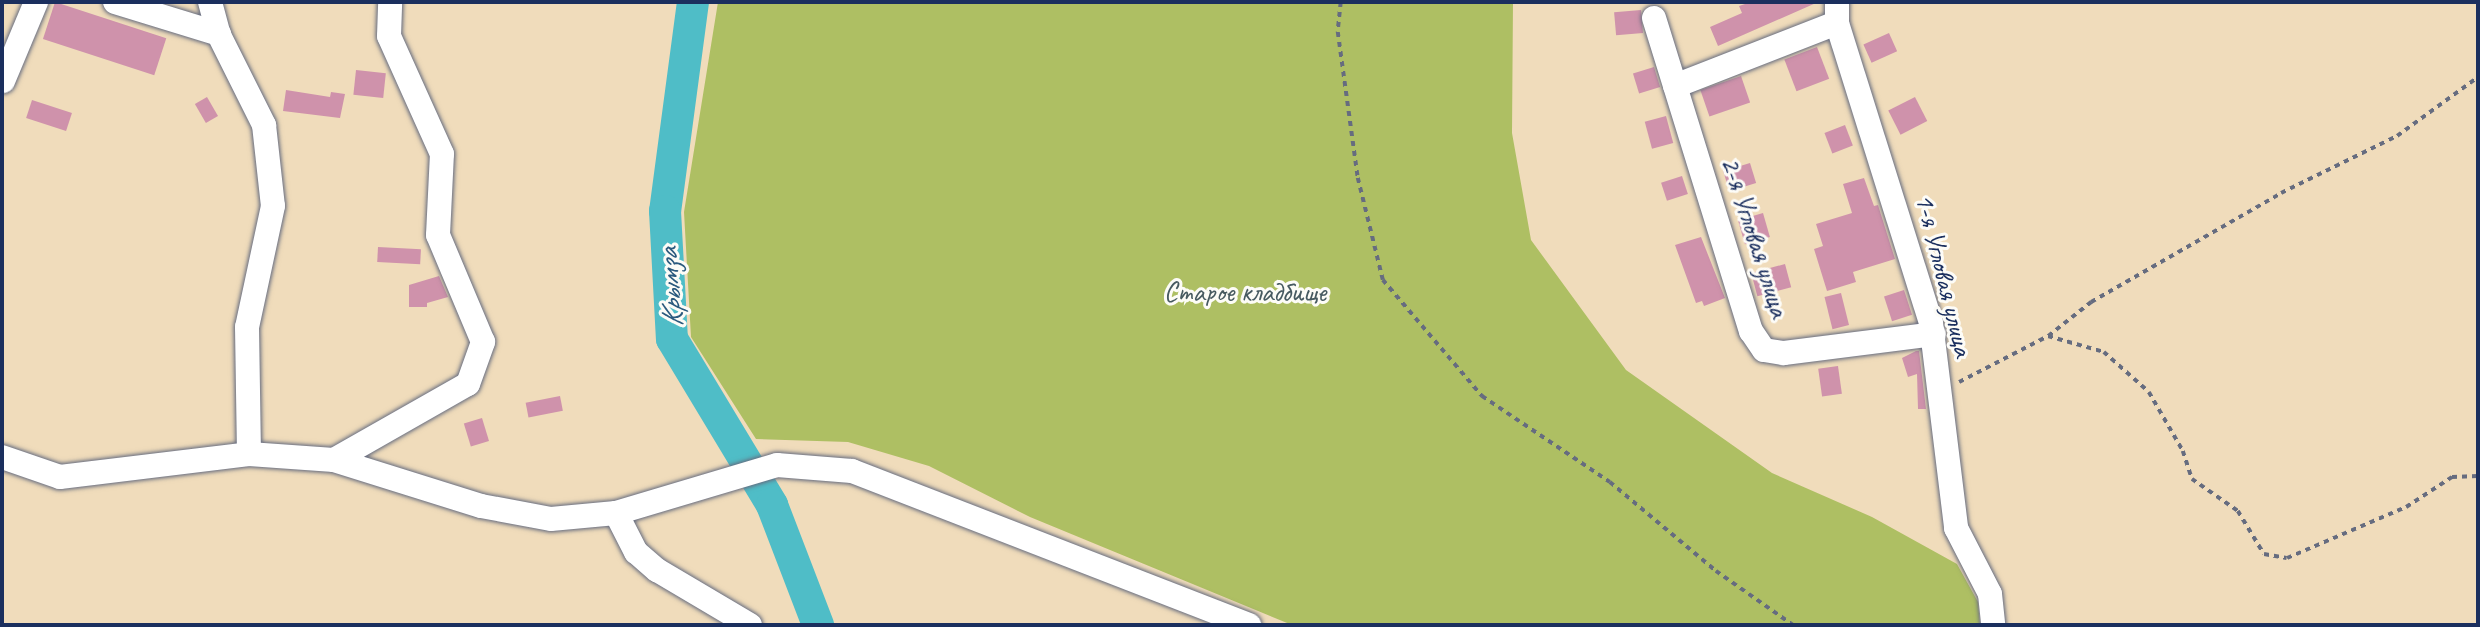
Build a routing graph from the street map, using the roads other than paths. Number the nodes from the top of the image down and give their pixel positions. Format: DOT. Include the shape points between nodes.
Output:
graph roads {
  1 [pos="36,2"];
  2 [pos="115,2"];
  3 [pos="210,2"];
  4 [pos="390,2"];
  5 [pos="1837,13"];
  6 [pos="1654,18"];
  7 [pos="219,34"];
  8 [pos="3,81"];
  9 [pos="1675,86"];
  10 [pos="1934,334"];
  11 [pos="249,454"];
  12 [pos="2,457"];
  13 [pos="334,460"];
  14 [pos="615,513"];
  15 [pos="750,625"];
  16 [pos="1249,625"];
  17 [pos="1993,625"];
  1 -- 8 [label="street"];
  2 -- 7 [label="street"];
  3 -- 7 [label="street"];
  4 -- 13 [label="street" via="389,36 442,154 438,235 484,342 468,384"];
  5 -- 9 [label="street"];
  5 -- 10 [label="street, 1-я Угловая улица"];
  6 -- 9 [label="street, 2-я Угловая улица"];
  7 -- 11 [label="street" via="264,125 273,206 247,327"];
  9 -- 10 [label="street, 2-я Угловая улица" via="1751,331 1764,350 1784,353"];
  10 -- 17 [label="street, 1-я Угловая улица" via="1956,528 1990,594"];
  11 -- 12 [label="street" via="61,477"];
  11 -- 13 [label="street"];
  13 -- 14 [label="street" via="481,506 551,519"];
  14 -- 15 [label="street" via="636,552 657,570"];
  14 -- 16 [label="street" via="777,465 852,471"];
}
